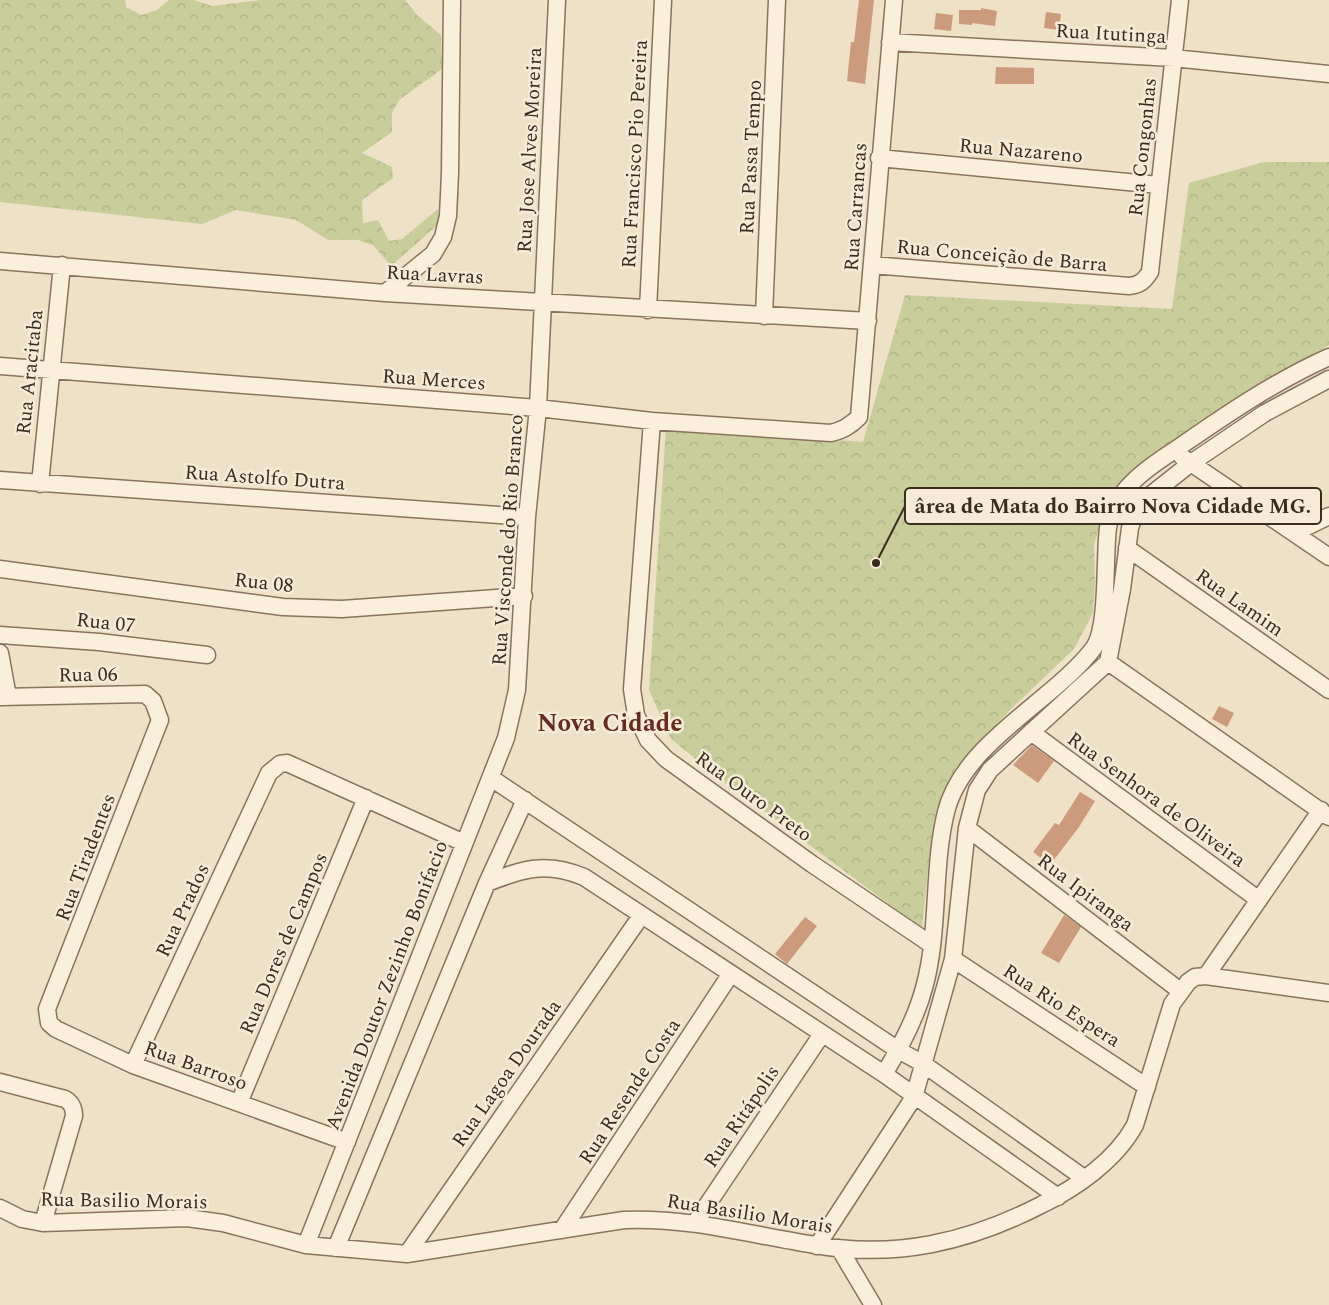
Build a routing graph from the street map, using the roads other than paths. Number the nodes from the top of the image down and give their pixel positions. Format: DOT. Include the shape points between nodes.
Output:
graph roads {
  1 [pos="452,0"];
  2 [pos="557,0"];
  3 [pos="663,0"];
  4 [pos="777,0"];
  5 [pos="894,0"];
  6 [pos="1180,0"];
  7 [pos="890,42"];
  8 [pos="1173,58"];
  9 [pos="1329,74"];
  10 [pos="879,158"];
  11 [pos="1159,185"];
  12 [pos="0,261"];
  13 [pos="62,265"];
  14 [pos="872,265"];
  15 [pos="1129,286"];
  16 [pos="385,293"];
  17 [pos="543,302"];
  18 [pos="648,310"];
  19 [pos="764,316"];
  20 [pos="868,321"];
  21 [pos="1329,356"];
  22 [pos="0,366"];
  23 [pos="51,370"];
  24 [pos="1329,379"];
  25 [pos="538,408"];
  26 [pos="859,417"];
  27 [pos="652,421"];
  28 [pos="1173,452"];
  29 [pos="1191,463"];
  30 [pos="0,480"];
  31 [pos="40,484"];
  32 [pos="1329,516"];
  33 [pos="527,517"];
  34 [pos="1294,533"];
  35 [pos="1127,548"];
  36 [pos="1329,557"];
  37 [pos="0,569"];
  38 [pos="524,596"];
  39 [pos="0,635"];
  40 [pos="0,653"];
  41 [pos="207,655"];
  42 [pos="1108,662"];
  43 [pos="1329,690"];
  44 [pos="4,697"];
  45 [pos="160,720"];
  46 [pos="1031,732"];
  47 [pos="491,778"];
  48 [pos="366,798"];
  49 [pos="525,800"];
  50 [pos="1325,814"];
  51 [pos="967,828"];
  52 [pos="464,843"];
  53 [pos="486,883"];
  54 [pos="1259,900"];
  55 [pos="641,916"];
  56 [pos="932,945"];
  57 [pos="953,959"];
  58 [pos="730,975"];
  59 [pos="1206,976"];
  60 [pos="1179,990"];
  61 [pos="1329,993"];
  62 [pos="47,1009"];
  63 [pos="822,1034"];
  64 [pos="898,1050"];
  65 [pos="922,1062"];
  66 [pos="134,1066"];
  67 [pos="884,1074"];
  68 [pos="0,1082"];
  69 [pos="1147,1088"];
  70 [pos="914,1097"];
  71 [pos="239,1103"];
  72 [pos="347,1142"];
  73 [pos="1084,1178"];
  74 [pos="1058,1197"];
  75 [pos="0,1208"];
  76 [pos="43,1223"];
  77 [pos="695,1223"];
  78 [pos="562,1230"];
  79 [pos="306,1245"];
  80 [pos="817,1246"];
  81 [pos="336,1248"];
  82 [pos="839,1248"];
  83 [pos="407,1254"];
  84 [pos="873,1305"];
  1 -- 16 [label="street" via="448,216 443,237 433,254"];
  2 -- 17 [label="street, Rua Jose Alves Moreira"];
  3 -- 18 [label="street, Rua Francisco Pio Pereira"];
  4 -- 19 [label="street, Rua Passa Tempo"];
  5 -- 7 [label="street, Rua Carrancas"];
  6 -- 8 [label="street, Rua Congonhas"];
  7 -- 8 [label="street, Rua Itutinga"];
  7 -- 10 [label="street, Rua Carrancas"];
  8 -- 9 [label="street, Rua Itutinga"];
  8 -- 11 [label="street, Rua Congonhas"];
  10 -- 11 [label="street, Rua Nazareno"];
  10 -- 14 [label="street, Rua Carrancas"];
  11 -- 15 [label="street, Rua Congonhas" via="1150,272 1137,285"];
  12 -- 13 [label="street, Rua Lavras"];
  13 -- 16 [label="street, Rua Lavras"];
  13 -- 23 [label="street, Rua Aracitaba"];
  14 -- 15 [label="street, Rua Conceição de Barra"];
  14 -- 20 [label="street, Rua Carrancas"];
  16 -- 17 [label="street, Rua Lavras"];
  17 -- 18 [label="street, Rua Lavras"];
  17 -- 25 [label="street, Rua Visconde do Rio Branco"];
  18 -- 19 [label="street, Rua Lavras"];
  19 -- 20 [label="street, Rua Lavras"];
  20 -- 26 [label="street, Rua Carrancas"];
  21 -- 28 [label="street" via="1284,378"];
  22 -- 23 [label="street, Rua Merces"];
  23 -- 25 [label="street, Rua Merces"];
  23 -- 31 [label="street, Rua Aracitaba"];
  24 -- 29 [label="street" via="1265,413"];
  25 -- 27 [label="street, Rua Merces"];
  25 -- 33 [label="street, Rua Visconde do Rio Branco"];
  26 -- 27 [label="street, Rua Merces" via="851,425 831,433"];
  27 -- 56 [label="street, Rua Ouro Preto" via="632,689 636,715 648,740 666,759 718,797"];
  28 -- 29 [label="street"];
  28 -- 56 [label="street" via="1140,475 1114,507 1108,525 1097,644 1083,662 995,740 963,774 953,794 946,811 942,839"];
  29 -- 34 [label="street"];
  29 -- 35 [label="street" via="1143,501 1135,513"];
  30 -- 31 [label="street, Rua Astolfo Dutra"];
  31 -- 33 [label="street, Rua Astolfo Dutra"];
  32 -- 34 [label="street"];
  33 -- 38 [label="street, Rua Visconde do Rio Branco"];
  34 -- 36 [label="street"];
  35 -- 42 [label="street"];
  35 -- 43 [label="street, Rua Lamim"];
  37 -- 38 [label="street, Rua 08" via="283,607 342,609"];
  38 -- 47 [label="street, Rua Visconde do Rio Branco" via="518,690 506,738"];
  39 -- 41 [label="street, Rua 07" via="99,642"];
  40 -- 44 [label="street"];
  42 -- 46 [label="street"];
  42 -- 50 [label="street"];
  44 -- 45 [label="street, Rua 06" via="146,694 153,701"];
  45 -- 62 [label="street, Rua Tiradentes"];
  46 -- 51 [label="street" via="990,770 977,790"];
  46 -- 54 [label="street, Rua Senhora de Oliveira"];
  47 -- 49 [label="street"];
  47 -- 52 [label="street, Avenida Doutor Zezinho Bonifacio"];
  48 -- 52 [label="street"];
  48 -- 66 [label="street, Rua Prados" via="287,763 280,764 269,773"];
  48 -- 71 [label="street, Rua Dores de Campos"];
  49 -- 53 [label="street"];
  49 -- 64 [label="street"];
  50 -- 54 [label="street"];
  51 -- 57 [label="street"];
  51 -- 60 [label="street, Rua Ipiranga"];
  52 -- 72 [label="street, Avenida Doutor Zezinho Bonifacio"];
  53 -- 55 [label="street" via="520,871 563,869 584,877"];
  53 -- 81 [label="street"];
  54 -- 59 [label="street"];
  55 -- 58 [label="street"];
  55 -- 83 [label="street, Rua Lagoa Dourada"];
  56 -- 64 [label="street" via="924,988"];
  57 -- 65 [label="street"];
  57 -- 69 [label="street, Rua Rio Espera"];
  58 -- 63 [label="street"];
  58 -- 78 [label="street, Rua Resende Costa"];
  59 -- 60 [label="street" via="1196,977"];
  59 -- 61 [label="street"];
  60 -- 69 [label="street, Rua Basilio Morais"];
  62 -- 66 [label="street, Rua Barroso" via="49,1023 56,1029"];
  63 -- 67 [label="street"];
  63 -- 77 [label="street, Rua Ritápolis"];
  64 -- 65 [label="street"];
  64 -- 67 [label="street"];
  65 -- 70 [label="street"];
  65 -- 73 [label="street"];
  66 -- 71 [label="street, Rua Barroso"];
  67 -- 70 [label="street"];
  68 -- 76 [label="street" via="65,1099 74,1109"];
  69 -- 73 [label="street, Rua Basilio Morais" via="1126,1142"];
  70 -- 74 [label="street"];
  70 -- 80 [label="street"];
  71 -- 72 [label="street, Rua Barroso"];
  72 -- 79 [label="street, Avenida Doutor Zezinho Bonifacio"];
  73 -- 74 [label="street, Rua Basilio Morais"];
  74 -- 82 [label="street, Rua Basilio Morais" via="1011,1221 955,1240 921,1247"];
  75 -- 76 [label="street, Rua Basilio Morais" via="22,1219"];
  76 -- 79 [label="street, Rua Basilio Morais" via="187,1218"];
  77 -- 78 [label="street, Rua Basilio Morais" via="624,1220"];
  77 -- 80 [label="street, Rua Basilio Morais"];
  78 -- 83 [label="street, Rua Basilio Morais"];
  79 -- 81 [label="street, Rua Basilio Morais"];
  80 -- 82 [label="street, Rua Basilio Morais"];
  81 -- 83 [label="street, Rua Basilio Morais"];
  82 -- 84 [label="street"];
}
